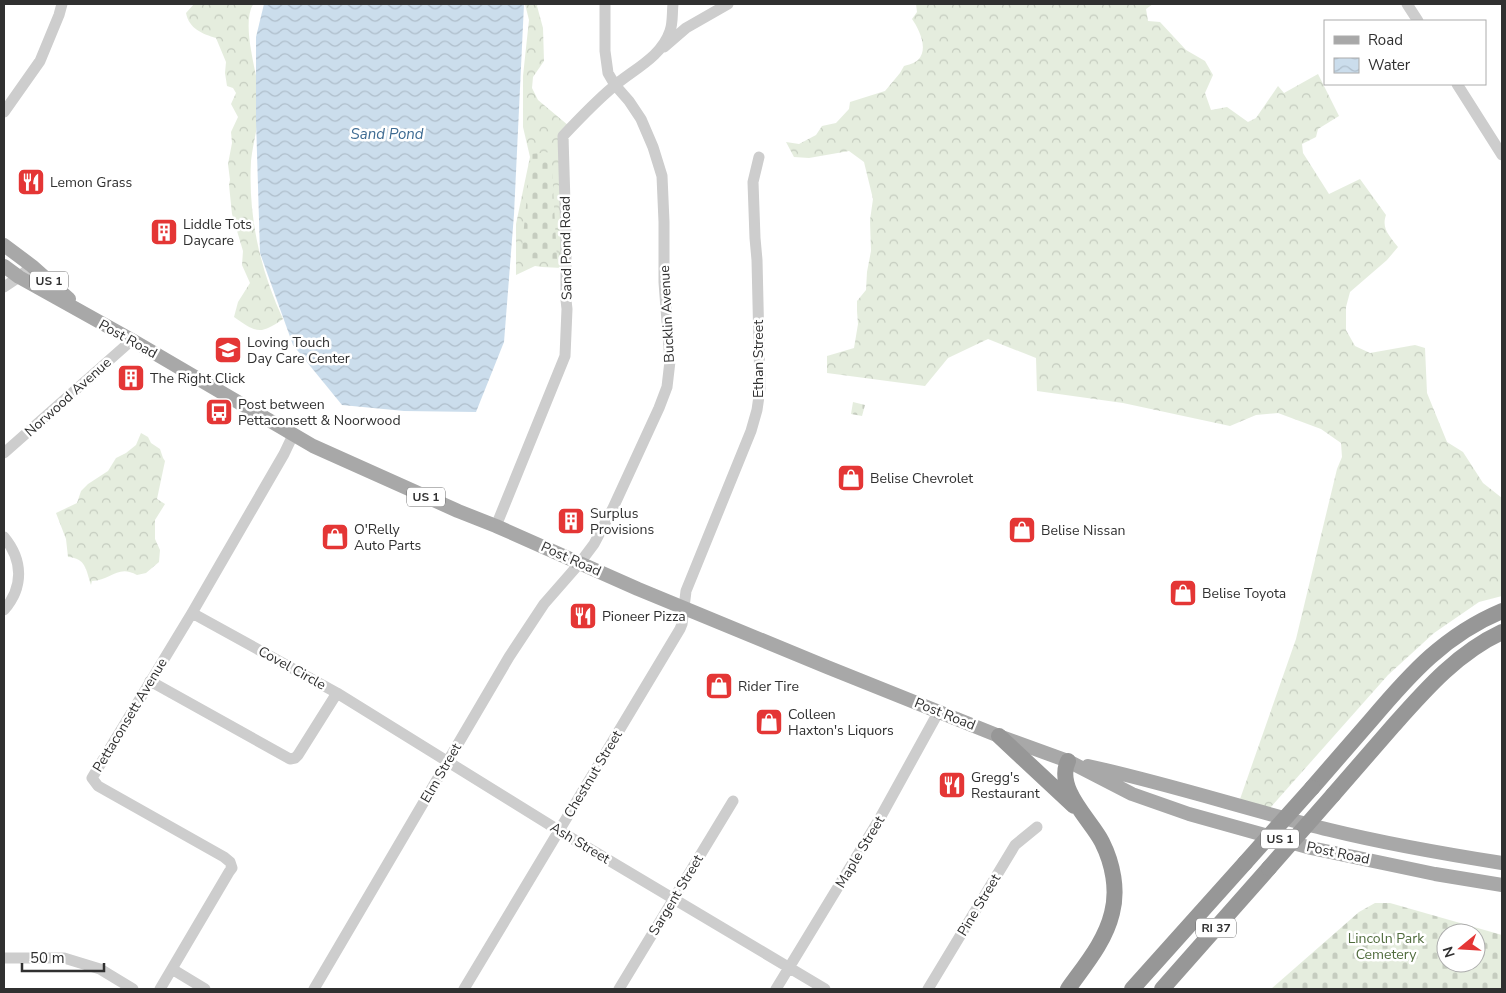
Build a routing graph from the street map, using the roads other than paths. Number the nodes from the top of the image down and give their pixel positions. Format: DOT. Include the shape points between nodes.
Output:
graph roads {
  1 [pos="62,4"];
  2 [pos="605,4"];
  3 [pos="673,4"];
  4 [pos="728,4"];
  5 [pos="1407,4"];
  6 [pos="1417,20"];
  7 [pos="659,51"];
  8 [pos="615,85"];
  9 [pos="1458,85"];
  10 [pos="4,112"];
  11 [pos="1502,155"];
  12 [pos="759,157"];
  13 [pos="4,245"];
  14 [pos="4,266"];
  15 [pos="32,266"];
  16 [pos="19,277"];
  17 [pos="4,287"];
  18 [pos="92,319"];
  19 [pos="132,340"];
  20 [pos="293,435"];
  21 [pos="4,454"];
  22 [pos="496,526"];
  23 [pos="4,537"];
  24 [pos="579,564"];
  25 [pos="684,608"];
  26 [pos="4,610"];
  27 [pos="1502,611"];
  28 [pos="192,613"];
  29 [pos="1502,632"];
  30 [pos="150,681"];
  31 [pos="337,692"];
  32 [pos="938,711"];
  33 [pos="999,736"];
  34 [pos="1068,761"];
  35 [pos="447,762"];
  36 [pos="733,801"];
  37 [pos="1087,818"];
  38 [pos="1036,826"];
  39 [pos="558,830"];
  40 [pos="1502,863"];
  41 [pos="1502,885"];
  42 [pos="674,899"];
  43 [pos="4,958"];
  44 [pos="789,968"];
  45 [pos="172,969"];
  46 [pos="133,989"];
  47 [pos="160,989"];
  48 [pos="205,989"];
  49 [pos="314,989"];
  50 [pos="464,989"];
  51 [pos="619,989"];
  52 [pos="776,989"];
  53 [pos="825,989"];
  54 [pos="928,989"];
  55 [pos="1068,989"];
  56 [pos="1132,989"];
  57 [pos="1162,989"];
  1 -- 10 [label="street" via="40,61"];
  2 -- 8 [label="street, Bucklin Avenue" via="605,51 608,73"];
  3 -- 7 [label="street, Sand Pond Road" via="670,31"];
  4 -- 7 [label="street" via="686,28"];
  5 -- 6 [label="street"];
  7 -- 8 [label="street, Sand Pond Road"];
  8 -- 22 [label="street, Sand Pond Road" via="563,136 565,356"];
  8 -- 24 [label="street, Bucklin Avenue" via="640,119 662,176 664,282 670,361 667,387 659,408 613,508"];
  9 -- 11 [label="street"];
  12 -- 25 [label="street, Ethan Street" via="753,182 759,399 751,432 686,591"];
  13 -- 15 [label="main road, Post Road / US 1"];
  14 -- 16 [label="main road, Post Road / US 1"];
  15 -- 16 [label="street"];
  15 -- 18 [label="main road, Post Road / US 1"];
  16 -- 17 [label="street"];
  16 -- 18 [label="main road, Post Road / US 1"];
  18 -- 19 [label="main road, Post Road / US 1"];
  19 -- 20 [label="main road, Post Road / US 1"];
  19 -- 21 [label="street, Norwood Avenue"];
  20 -- 22 [label="main road, Post Road / US 1"];
  20 -- 28 [label="street, Pettaconsett Avenue"];
  22 -- 24 [label="main road, Post Road / US 1"];
  23 -- 26 [label="street" via="15,554 19,574 13,598"];
  24 -- 25 [label="main road, Post Road / US 1"];
  24 -- 35 [label="street, Elm Street" via="527,629"];
  25 -- 32 [label="main road, Post Road / US 1"];
  25 -- 39 [label="street, Chestnut Street" via="680,629"];
  27 -- 56 [label="highway, bridge" via="1461,632 1425,660"];
  28 -- 30 [label="street, Pettaconsett Avenue"];
  28 -- 31 [label="street, Covel Circle"];
  29 -- 57 [label="highway, RI 37, bridge" via="1462,656 1431,683"];
  30 -- 31 [label="street, Covel Circle" via="290,759 298,755"];
  30 -- 45 [label="street, Pettaconsett Avenue" via="92,778 98,786 224,857 232,868"];
  31 -- 35 [label="street, Ash Street"];
  32 -- 33 [label="main road, Post Road / US 1"];
  32 -- 44 [label="street, Maple Street" via="876,826"];
  33 -- 34 [label="main road, Post Road / US 1"];
  33 -- 37 [label="highway"];
  34 -- 37 [label="highway" via="1065,774 1068,787"];
  34 -- 40 [label="main road, Post Road / US 1" via="1331,830"];
  34 -- 41 [label="main road, Post Road / US 1" via="1132,794 1189,814 1311,848"];
  35 -- 39 [label="street, Ash Street"];
  35 -- 49 [label="street, Elm Street"];
  36 -- 42 [label="street, Sargent Street"];
  37 -- 55 [label="highway" via="1110,860 1114,902 1102,940"];
  38 -- 54 [label="street, Pine Street" via="1015,845"];
  39 -- 42 [label="street, Ash Street"];
  39 -- 50 [label="street, Chestnut Street"];
  42 -- 44 [label="street, Ash Street"];
  42 -- 51 [label="street, Sargent Street"];
  43 -- 46 [label="street" via="64,958 100,969"];
  44 -- 52 [label="street, Maple Street"];
  44 -- 53 [label="street, Ash Street"];
  45 -- 47 [label="street, Pettaconsett Avenue"];
  45 -- 48 [label="street"];
}
